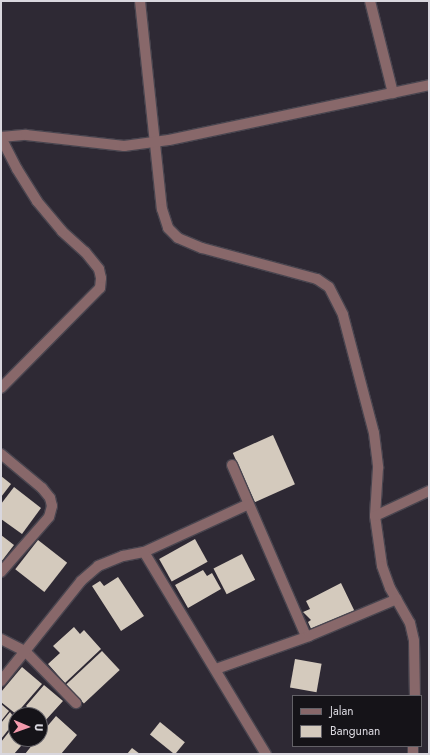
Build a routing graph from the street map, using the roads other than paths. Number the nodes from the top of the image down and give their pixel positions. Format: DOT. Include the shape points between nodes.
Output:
graph roads {
  1 [pos="140,1"];
  2 [pos="370,1"];
  3 [pos="429,85"];
  4 [pos="393,93"];
  5 [pos="1,137"];
  6 [pos="155,142"];
  7 [pos="1,388"];
  8 [pos="1,454"];
  9 [pos="232,465"];
  10 [pos="429,491"];
  11 [pos="248,504"];
  12 [pos="375,516"];
  13 [pos="144,552"];
  14 [pos="1,572"];
  15 [pos="397,599"];
  16 [pos="307,636"];
  17 [pos="1,638"];
  18 [pos="25,651"];
  19 [pos="216,670"];
  20 [pos="1,681"];
  21 [pos="415,695"];
  22 [pos="76,703"];
  23 [pos="266,754"];
  1 -- 6 [label="street"];
  2 -- 4 [label="street"];
  3 -- 4 [label="street"];
  4 -- 6 [label="street"];
  5 -- 6 [label="street" via="26,135 124,146"];
  5 -- 7 [label="street" via="37,201 62,231 85,252 99,269 101,278 100,288"];
  6 -- 12 [label="street" via="162,208 168,228 178,238 202,248 317,279 329,287 343,315 374,433 378,468"];
  8 -- 14 [label="street" via="42,488 50,498 52,506 49,517"];
  9 -- 11 [label="street"];
  10 -- 12 [label="street"];
  11 -- 13 [label="street"];
  11 -- 16 [label="street"];
  12 -- 15 [label="street" via="382,566"];
  13 -- 18 [label="street" via="123,556 98,566 81,581"];
  13 -- 19 [label="street"];
  15 -- 16 [label="street"];
  15 -- 21 [label="street" via="410,623 414,641"];
  16 -- 19 [label="street"];
  17 -- 18 [label="street"];
  18 -- 20 [label="street"];
  18 -- 22 [label="street"];
  19 -- 23 [label="street"];
}
